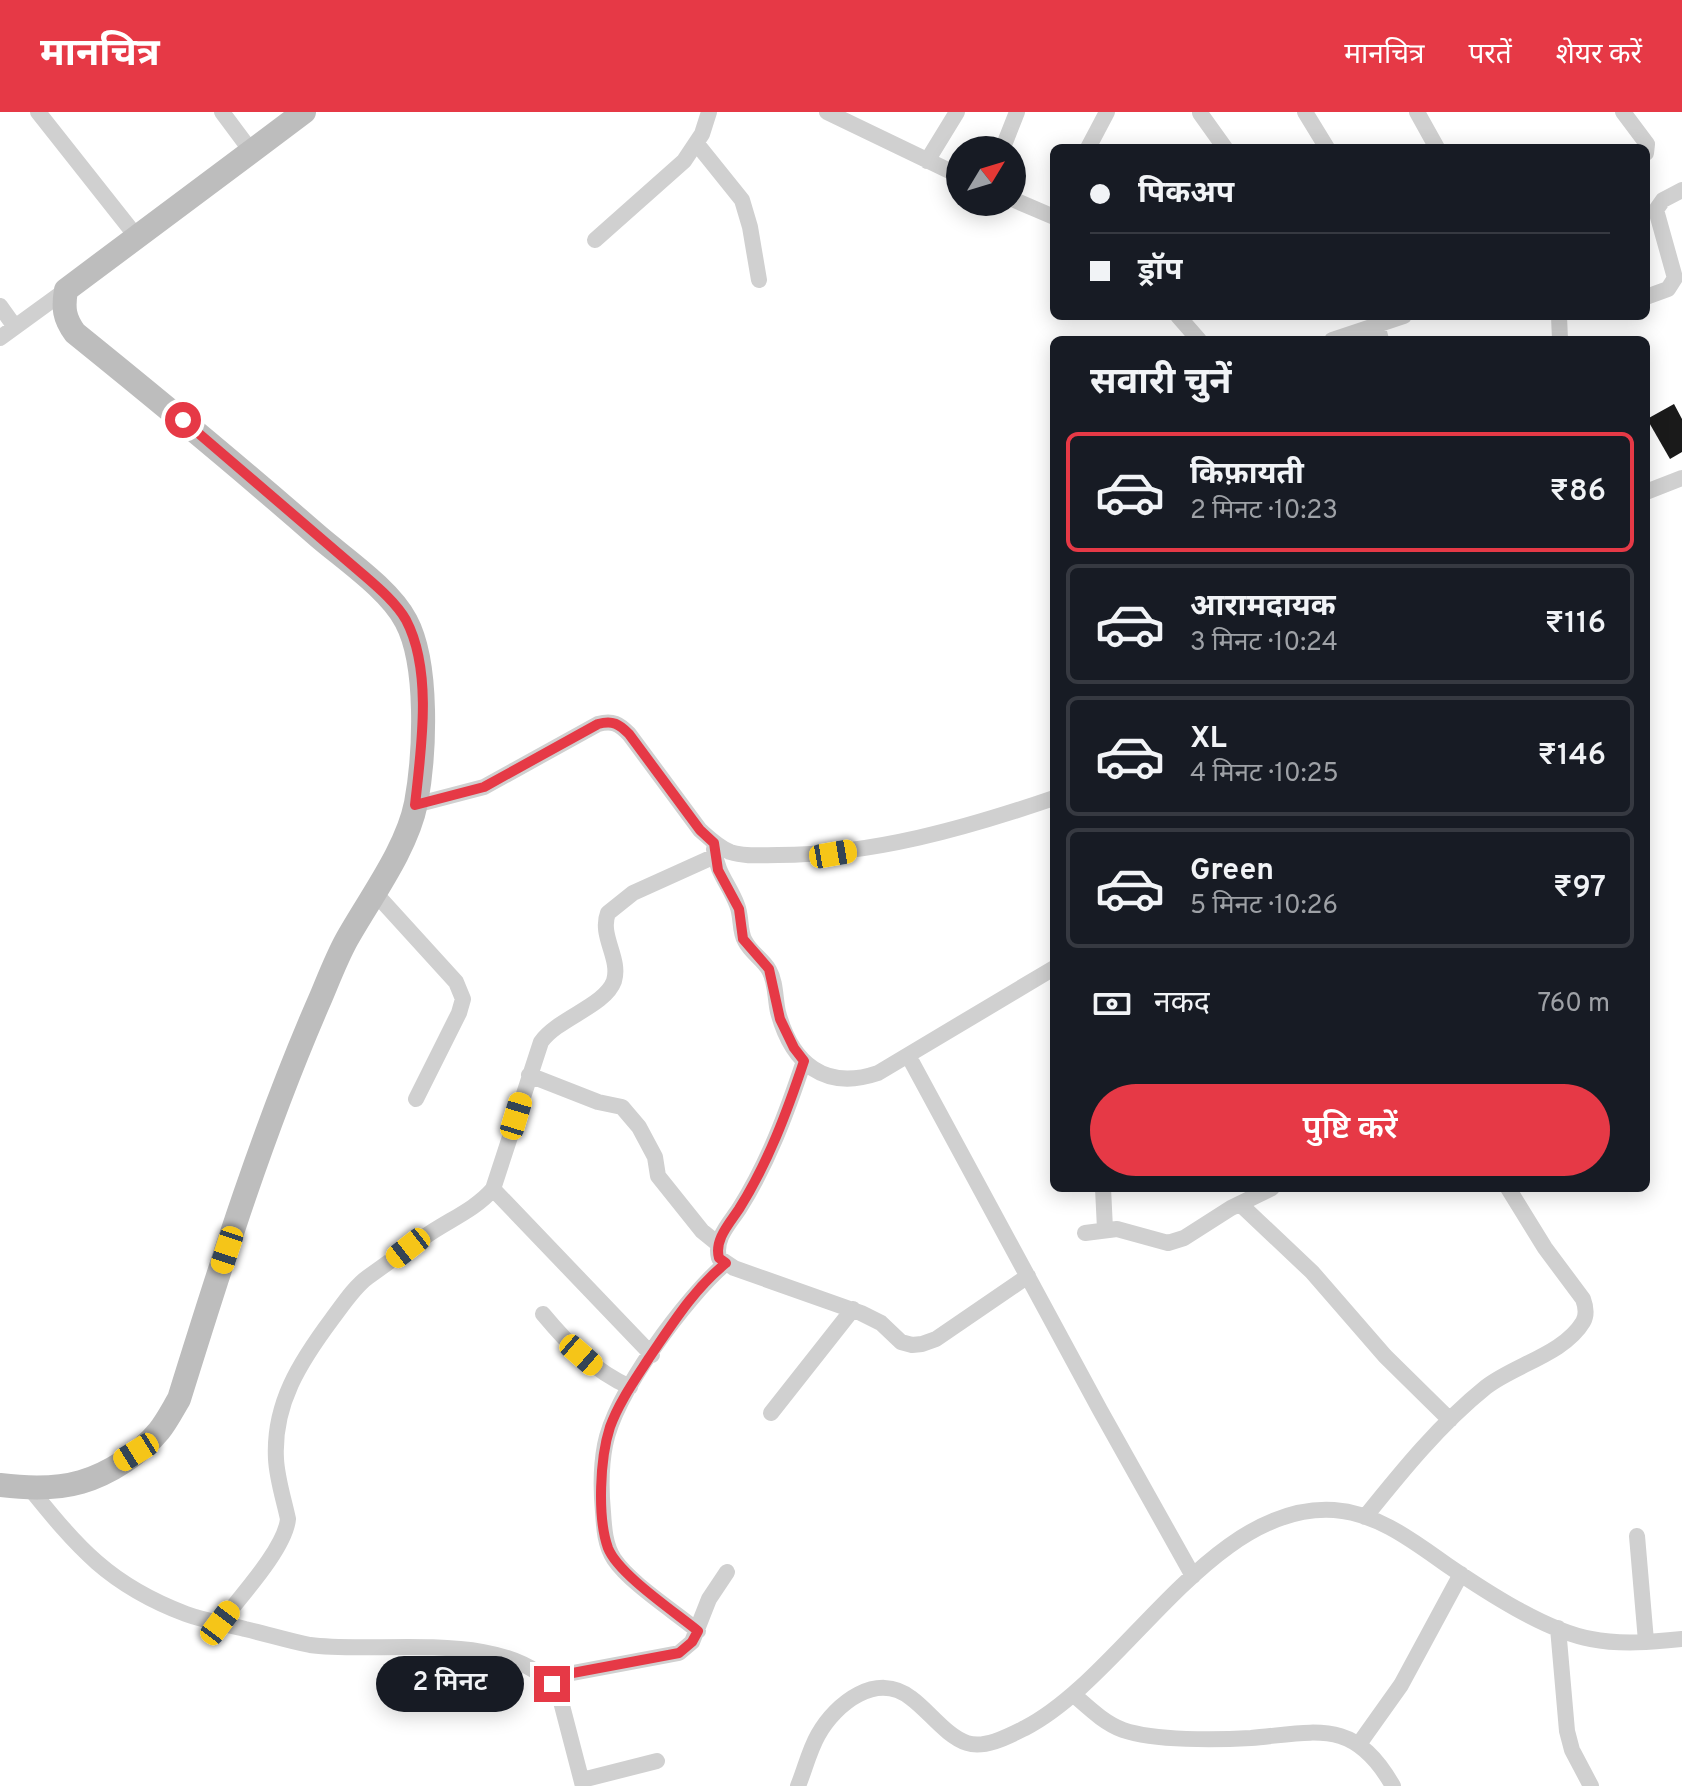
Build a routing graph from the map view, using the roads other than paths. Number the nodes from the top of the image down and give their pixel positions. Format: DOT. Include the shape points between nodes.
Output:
graph roads {
  1 [pos="38,112"];
  2 [pos="222,112"];
  3 [pos="304,112"];
  4 [pos="709,112"];
  5 [pos="827,112"];
  6 [pos="957,112"];
  7 [pos="1017,112"];
  8 [pos="1107,112"];
  9 [pos="1305,112"];
  10 [pos="1417,112"];
  11 [pos="1623,112"];
  12 [pos="1200,113"];
  13 [pos="1008,136"];
  14 [pos="697,144"];
  15 [pos="1090,144"];
  16 [pos="1222,144"];
  17 [pos="1325,144"];
  18 [pos="1435,144"];
  19 [pos="1647,144"];
  20 [pos="251,151"];
  21 [pos="927,161"];
  22 [pos="946,170"];
  23 [pos="1682,190"];
  24 [pos="1026,204"];
  25 [pos="1050,213"];
  26 [pos="136,236"];
  27 [pos="595,240"];
  28 [pos="759,280"];
  29 [pos="66,290"];
  30 [pos="1650,296"];
  31 [pos="0,306"];
  32 [pos="1182,320"];
  33 [pos="15,327"];
  34 [pos="1378,327"];
  35 [pos="1196,336"];
  36 [pos="1346,336"];
  37 [pos="0,338"];
  38 [pos="1682,478"];
  39 [pos="1650,490"];
  40 [pos="1050,799"];
  41 [pos="415,805"];
  42 [pos="714,850"];
  43 [pos="375,893"];
  44 [pos="1050,970"];
  45 [pos="909,1057"];
  46 [pos="804,1061"];
  47 [pos="529,1075"];
  48 [pos="416,1099"];
  49 [pos="493,1189"];
  50 [pos="1103,1192"];
  51 [pos="1264,1192"];
  52 [pos="1510,1192"];
  53 [pos="1240,1204"];
  54 [pos="1105,1229"];
  55 [pos="1085,1233"];
  56 [pos="718,1244"];
  57 [pos="726,1263"];
  58 [pos="1028,1276"];
  59 [pos="853,1309"];
  60 [pos="543,1314"];
  61 [pos="652,1355"];
  62 [pos="630,1387"];
  63 [pos="771,1413"];
  64 [pos="1450,1420"];
  65 [pos="0,1485"];
  66 [pos="28,1486"];
  67 [pos="1365,1517"];
  68 [pos="1637,1536"];
  69 [pos="727,1572"];
  70 [pos="1461,1574"];
  71 [pos="1193,1576"];
  72 [pos="220,1623"];
  73 [pos="1558,1628"];
  74 [pos="698,1631"];
  75 [pos="1682,1639"];
  76 [pos="1646,1641"];
  77 [pos="546,1678"];
  78 [pos="1074,1695"];
  79 [pos="1359,1744"];
  80 [pos="657,1761"];
  81 [pos="583,1783"];
  82 [pos="798,1786"];
  83 [pos="1393,1786"];
  84 [pos="1591,1786"];
  1 -- 26 [label="street"];
  2 -- 20 [label="street"];
  3 -- 20 [label="street"];
  4 -- 14 [label="street"];
  5 -- 21 [label="street"];
  6 -- 21 [label="street"];
  7 -- 13 [label="street"];
  8 -- 15 [label="street"];
  9 -- 17 [label="street"];
  10 -- 18 [label="street"];
  11 -- 19 [label="street"];
  12 -- 16 [label="street"];
  14 -- 27 [label="street"];
  14 -- 28 [label="street" via="742,200"];
  20 -- 26 [label="street"];
  21 -- 22 [label="street"];
  23 -- 30 [label="street" via="1656,210 1675,278 1668,289"];
  24 -- 25 [label="street"];
  26 -- 29 [label="street"];
  29 -- 33 [label="street"];
  29 -- 41 [label="street" via="65,319 75,333 205,437 405,618 417,647 422,683"];
  31 -- 33 [label="street"];
  32 -- 35 [label="street"];
  33 -- 37 [label="street"];
  34 -- 36 [label="street"];
  38 -- 39 [label="street"];
  40 -- 42 [label="street" via="921,836 833,854"];
  41 -- 42 [label="street" via="484,787 609,721 629,734"];
  41 -- 43 [label="street"];
  42 -- 46 [label="street" via="718,870 739,909 743,939 769,969 780,1019"];
  42 -- 47 [label="street" via="614,906 605,921 614,966 612,986 548,1032"];
  43 -- 48 [label="street" via="456,982 463,999"];
  43 -- 66 [label="street" via="346,941 290,1073 179,1399 158,1431 109,1469 80,1483"];
  44 -- 45 [label="street"];
  45 -- 46 [label="street" via="878,1073 848,1080 823,1076"];
  45 -- 58 [label="street"];
  46 -- 56 [label="street" via="770,1151"];
  47 -- 49 [label="street"];
  47 -- 56 [label="street" via="622,1107 655,1157 658,1176"];
  49 -- 61 [label="street"];
  49 -- 72 [label="street" via="476,1206 442,1223 367,1278 305,1356 286,1391 276,1444 287,1527 279,1546"];
  50 -- 54 [label="street"];
  51 -- 53 [label="street"];
  52 -- 64 [label="street" via="1583,1299 1585,1315 1559,1344 1495,1380"];
  53 -- 54 [label="street" via="1168,1243"];
  53 -- 64 [label="street" via="1312,1272"];
  54 -- 55 [label="street"];
  56 -- 57 [label="street" via="719,1258"];
  57 -- 59 [label="street"];
  57 -- 61 [label="street" via="692,1295"];
  58 -- 59 [label="street" via="922,1344 901,1342 881,1323"];
  58 -- 71 [label="street"];
  59 -- 63 [label="street"];
  60 -- 62 [label="street" via="595,1367"];
  61 -- 62 [label="street"];
  62 -- 74 [label="street" via="605,1446 602,1499 608,1549 624,1571"];
  64 -- 67 [label="street"];
  65 -- 66 [label="street"];
  66 -- 72 [label="street" via="101,1569 152,1599"];
  67 -- 70 [label="street"];
  67 -- 71 [label="street" via="1337,1510 1298,1512 1244,1536"];
  68 -- 76 [label="street"];
  69 -- 74 [label="street" via="709,1599"];
  70 -- 73 [label="street"];
  70 -- 79 [label="street" via="1401,1685"];
  71 -- 78 [label="street"];
  72 -- 77 [label="street" via="309,1645 469,1651 530,1666"];
  73 -- 76 [label="street" via="1593,1640"];
  73 -- 84 [label="street" via="1567,1731"];
  74 -- 77 [label="street" via="679,1653"];
  75 -- 76 [label="street"];
  77 -- 81 [label="street" via="559,1694"];
  78 -- 79 [label="street" via="1106,1721 1136,1733 1236,1738 1302,1731"];
  78 -- 82 [label="street" via="1026,1727 980,1745 955,1737 898,1690 871,1688 844,1706 818,1735"];
  79 -- 83 [label="street"];
  80 -- 81 [label="street"];
}
